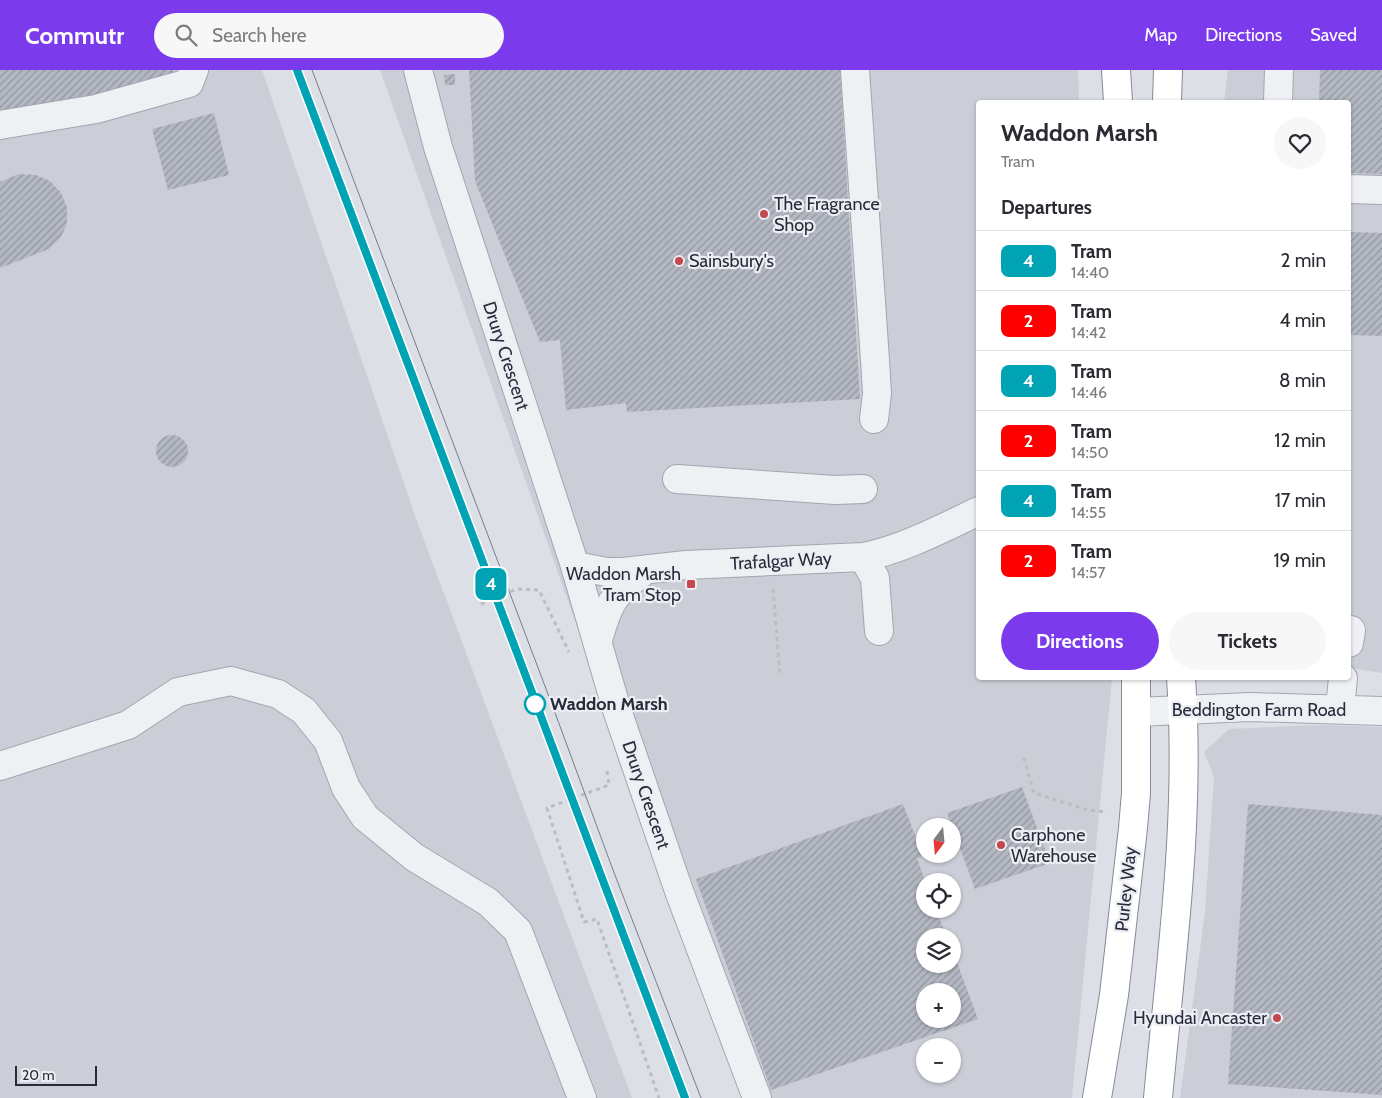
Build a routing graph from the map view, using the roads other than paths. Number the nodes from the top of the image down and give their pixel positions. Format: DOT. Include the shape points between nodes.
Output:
graph roads {
  1 [pos="194,70"];
  2 [pos="418,70"];
  3 [pos="855,70"];
  4 [pos="1116,70"];
  5 [pos="1168,70"];
  6 [pos="1279,70"];
  7 [pos="1118,100"];
  8 [pos="1167,100"];
  9 [pos="1278,100"];
  10 [pos="0,125"];
  11 [pos="1351,188"];
  12 [pos="1382,190"];
  13 [pos="874,419"];
  14 [pos="676,479"];
  15 [pos="863,490"];
  16 [pos="976,512"];
  17 [pos="863,557"];
  18 [pos="575,566"];
  19 [pos="647,569"];
  20 [pos="879,631"];
  21 [pos="598,640"];
  22 [pos="1136,680"];
  23 [pos="1181,680"];
  24 [pos="1344,680"];
  25 [pos="1340,708"];
  26 [pos="1183,709"];
  27 [pos="1382,711"];
  28 [pos="1137,712"];
  29 [pos="0,766"];
  30 [pos="582,1098"];
  31 [pos="757,1098"];
  32 [pos="1097,1098"];
  33 [pos="1158,1098"];
  1 -- 10 [label="street" via="189,83 96,109"];
  2 -- 18 [label="street, Drury Crescent" via="438,147"];
  3 -- 13 [label="street" via="877,394"];
  4 -- 7 [label="highway"];
  5 -- 8 [label="highway"];
  6 -- 9 [label="street"];
  11 -- 12 [label="street"];
  14 -- 15 [label="street"];
  16 -- 17 [label="street, Trafalgar Way" via="878,554"];
  17 -- 19 [label="street, Trafalgar Way"];
  17 -- 20 [label="street" via="875,578"];
  18 -- 19 [label="street, Trafalgar Way" via="607,572"];
  18 -- 21 [label="street, Drury Crescent"];
  19 -- 21 [label="street" via="614,598"];
  21 -- 31 [label="street, Drury Crescent" via="617,710"];
  22 -- 28 [label="highway, Purley Way"];
  23 -- 26 [label="highway"];
  24 -- 25 [label="street"];
  25 -- 26 [label="street, Beddington Farm Road"];
  25 -- 27 [label="street, Beddington Farm Road"];
  26 -- 28 [label="street, Beddington Farm Road"];
  26 -- 33 [label="highway" via="1182,852"];
  28 -- 32 [label="highway, Purley Way" via="1133,828 1114,995"];
  29 -- 30 [label="street" via="128,725 178,692 231,682 278,694 304,711 328,742 346,788 365,817 414,857 488,902 518,931"];
}
